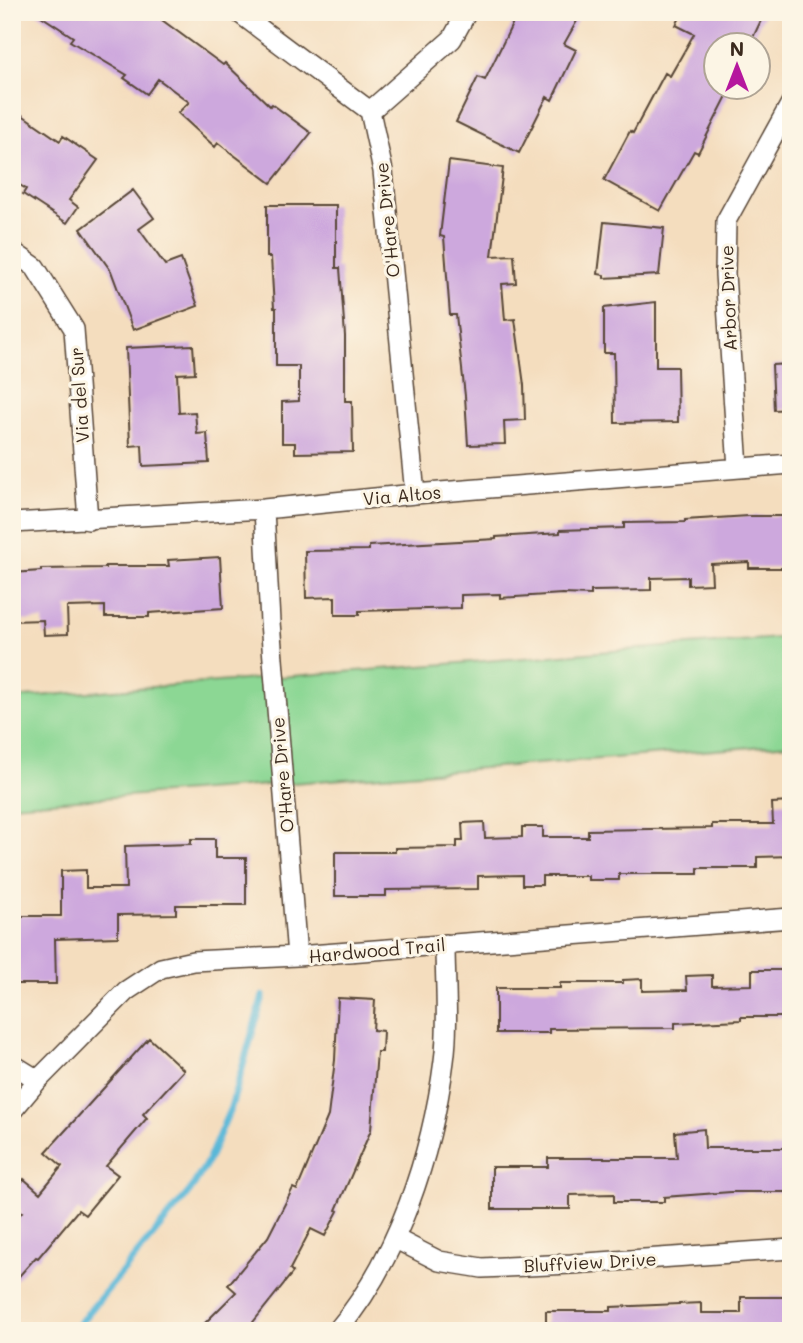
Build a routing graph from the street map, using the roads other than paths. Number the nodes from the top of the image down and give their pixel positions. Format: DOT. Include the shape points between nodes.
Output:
graph roads {
  1 [pos="238,12"];
  2 [pos="467,12"];
  3 [pos="790,105"];
  4 [pos="370,111"];
  5 [pos="12,251"];
  6 [pos="791,464"];
  7 [pos="738,468"];
  8 [pos="415,494"];
  9 [pos="264,509"];
  10 [pos="88,520"];
  11 [pos="12,523"];
  12 [pos="791,918"];
  13 [pos="445,944"];
  14 [pos="297,956"];
  15 [pos="12,1064"];
  16 [pos="38,1080"];
  17 [pos="12,1111"];
  18 [pos="396,1239"];
  19 [pos="791,1249"];
  20 [pos="337,1331"];
  1 -- 4 [label="street"];
  2 -- 4 [label="street" via="452,39"];
  3 -- 7 [label="street, Arbor Drive" via="726,221 725,274"];
  4 -- 8 [label="street, O'Hare Drive" via="383,171"];
  5 -- 10 [label="street, Via del Sur" via="35,267 74,329"];
  6 -- 7 [label="street, Via Altos"];
  7 -- 8 [label="street, Via Altos"];
  8 -- 9 [label="street, Via Altos"];
  9 -- 10 [label="street, Via Altos"];
  9 -- 14 [label="street, O'Hare Drive"];
  10 -- 11 [label="street, Via Altos"];
  12 -- 13 [label="street, Hardwood Trail"];
  13 -- 14 [label="street, Hardwood Trail"];
  13 -- 18 [label="street" via="445,1059 432,1133"];
  14 -- 16 [label="street, Hardwood Trail" via="193,961 161,968 126,991"];
  15 -- 16 [label="street"];
  16 -- 17 [label="street, Hardwood Trail"];
  18 -- 19 [label="street, Bluffview Drive" via="439,1261 482,1268"];
  18 -- 20 [label="street"];
}
